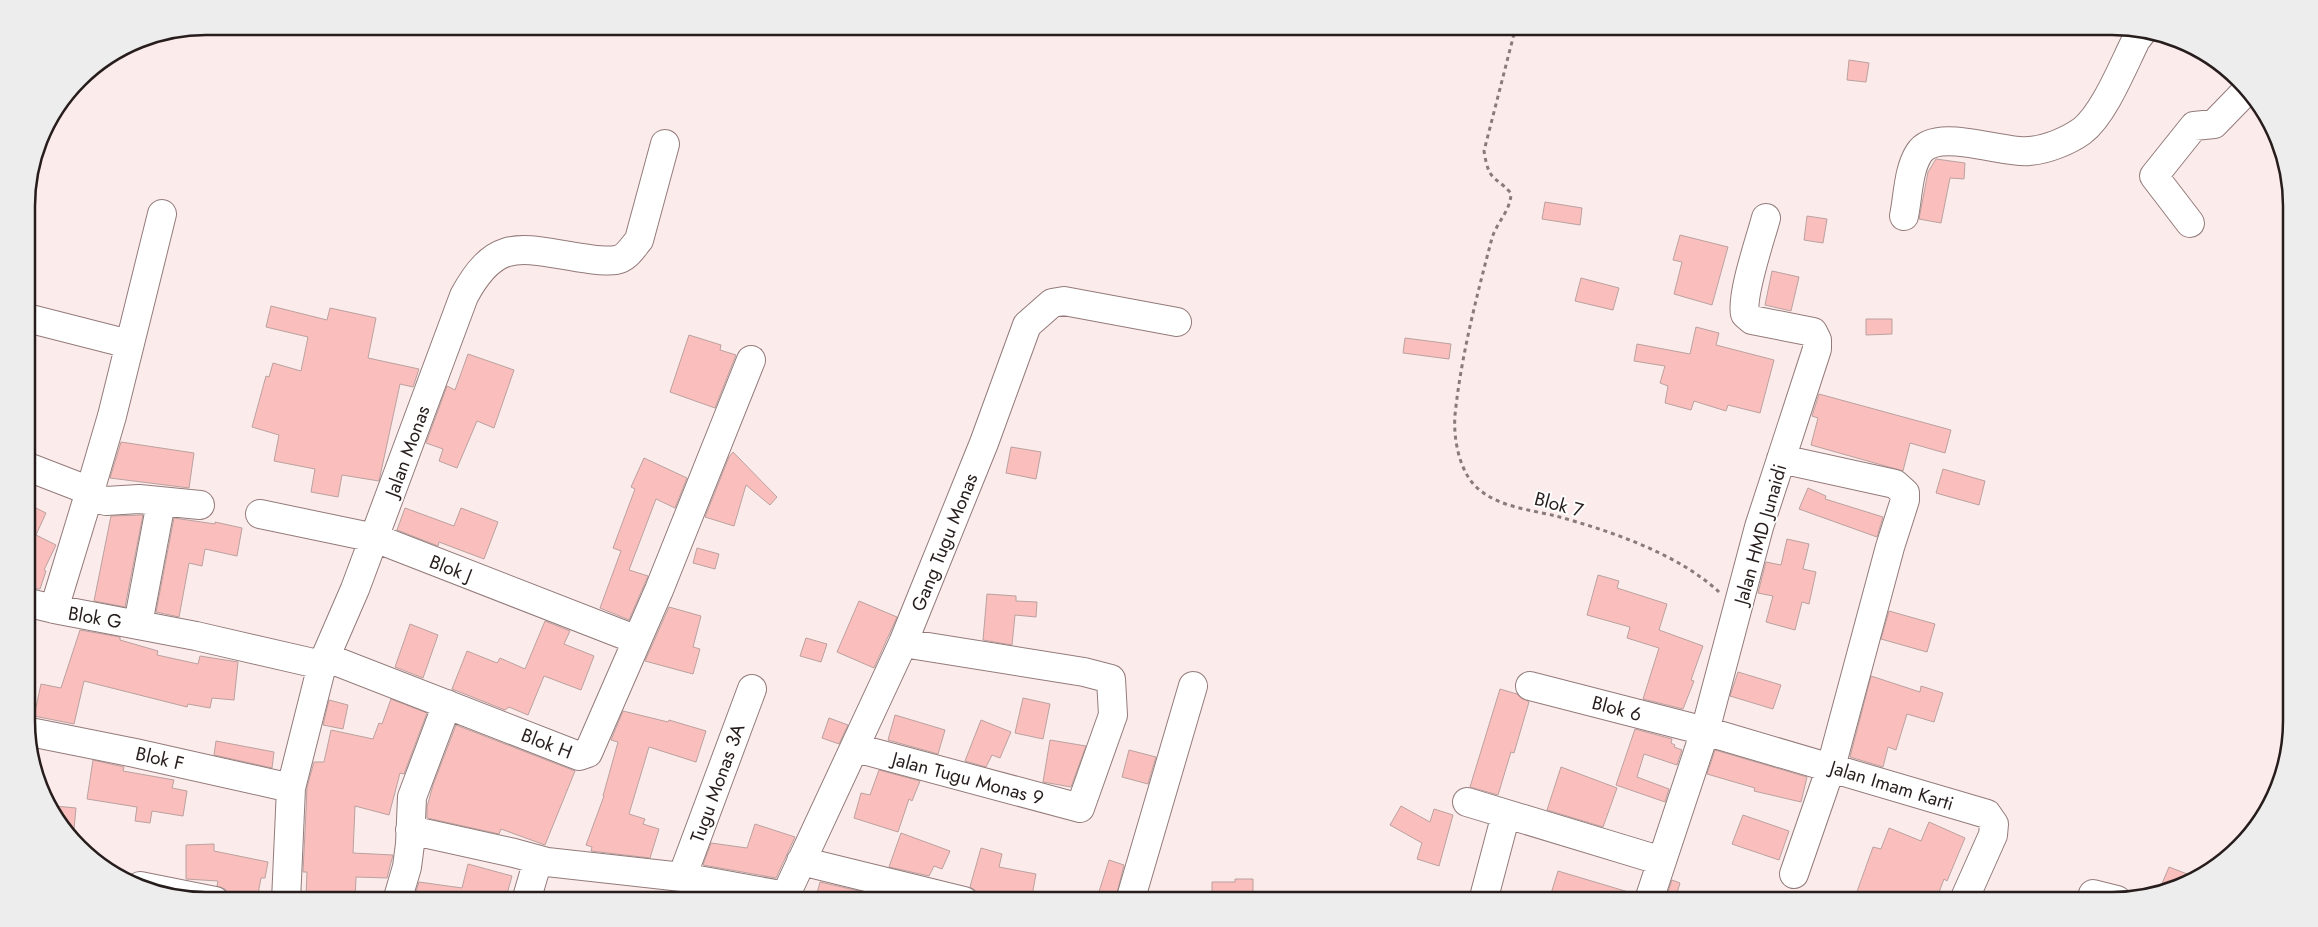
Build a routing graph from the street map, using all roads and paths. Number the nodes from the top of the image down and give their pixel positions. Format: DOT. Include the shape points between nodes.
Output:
graph roads {
  1 [pos="1514,35"];
  2 [pos="2139,37"];
  3 [pos="2242,95"];
  4 [pos="665,144"];
  5 [pos="162,214"];
  6 [pos="1904,216"];
  7 [pos="1766,218"];
  8 [pos="2190,223"];
  9 [pos="35,320"];
  10 [pos="1177,322"];
  11 [pos="129,344"];
  12 [pos="751,360"];
  13 [pos="1781,459"];
  14 [pos="35,471"];
  15 [pos="89,494"];
  16 [pos="200,505"];
  17 [pos="159,513"];
  18 [pos="260,514"];
  19 [pos="375,538"];
  20 [pos="42,606"];
  21 [pos="1738,610"];
  22 [pos="138,624"];
  23 [pos="637,640"];
  24 [pos="903,643"];
  25 [pos="324,661"];
  26 [pos="1193,686"];
  27 [pos="1530,686"];
  28 [pos="752,689"];
  29 [pos="447,704"];
  30 [pos="1705,731"];
  31 [pos="36,733"];
  32 [pos="856,748"];
  33 [pos="1831,767"];
  34 [pos="290,788"];
  35 [pos="1467,802"];
  36 [pos="1506,814"];
  37 [pos="410,830"];
  38 [pos="538,860"];
  39 [pos="801,861"];
  40 [pos="1662,861"];
  41 [pos="1794,874"];
  42 [pos="682,878"];
  43 [pos="286,892"];
  44 [pos="400,892"];
  45 [pos="529,892"];
  46 [pos="754,892"];
  47 [pos="788,892"];
  48 [pos="927,892"];
  49 [pos="1133,892"];
  50 [pos="1485,892"];
  51 [pos="1652,892"];
  52 [pos="1968,892"];
  1 -- 21 [label="path, Blok 7" via="1484,151 1491,177 1511,194 1511,202 1495,229 1479,286 1455,416 1458,449 1471,482 1482,492 1513,506 1597,528 1684,566 1708,582"];
  2 -- 6 [label="street" via="2100,112 2082,131 2030,151 1959,141 1935,143 1924,148 1915,162"];
  3 -- 8 [label="street" via="2214,124 2194,126 2154,176"];
  4 -- 19 [label="street, Jalan Monas" via="639,240 624,256 618,260 600,260 518,249 501,253 488,261 474,278 464,296"];
  5 -- 11 [label="street, Blok G"];
  7 -- 13 [label="street, Jalan HMD Junaidi" via="1744,307 1746,314 1752,320 1813,332 1817,340 1817,349"];
  9 -- 11 [label="street"];
  10 -- 24 [label="street, Gang Tugu Monas" via="1064,301 1048,306 1027,325 984,443"];
  11 -- 15 [label="street, Blok G"];
  12 -- 23 [label="street"];
  13 -- 21 [label="street, Jalan HMD Junaidi" via="1759,527"];
  13 -- 33 [label="street" via="1895,484 1905,494"];
  14 -- 15 [label="street"];
  15 -- 16 [label="street" via="106,501 139,499"];
  15 -- 20 [label="street, Blok G"];
  17 -- 22 [label="street"];
  18 -- 19 [label="street, Blok J"];
  19 -- 23 [label="street, Blok J"];
  19 -- 25 [label="street, Jalan Monas"];
  20 -- 22 [label="street, Blok G"];
  21 -- 30 [label="street, Jalan HMD Junaidi"];
  22 -- 25 [label="street, Blok G"];
  23 -- 29 [label="street, Blok H" via="584,756"];
  24 -- 32 [label="street, Gang Tugu Monas"];
  24 -- 32 [label="street, Jalan Tugu Monas 9" via="1111,679 1113,715 1080,808"];
  25 -- 29 [label="street, Blok G"];
  25 -- 34 [label="street, Jalan Monas"];
  26 -- 49 [label="street"];
  27 -- 30 [label="street, Blok 6"];
  28 -- 42 [label="street, Tugu Monas 3A"];
  29 -- 37 [label="street" via="412,797"];
  30 -- 33 [label="street, Jalan Imam Karti"];
  30 -- 40 [label="street, Jalan HMD Junaidi"];
  31 -- 34 [label="street, Blok F"];
  32 -- 39 [label="street, Gang Tugu Monas"];
  33 -- 41 [label="street"];
  33 -- 52 [label="street, Jalan Imam Karti" via="1987,814 1994,824 1993,835"];
  34 -- 43 [label="street, Jalan Monas"];
  35 -- 36 [label="street"];
  36 -- 40 [label="street"];
  36 -- 50 [label="street"];
  37 -- 38 [label="street"];
  37 -- 44 [label="street" via="407,867"];
  38 -- 42 [label="street"];
  38 -- 45 [label="street"];
  39 -- 47 [label="street, Gang Tugu Monas"];
  39 -- 48 [label="street"];
  40 -- 51 [label="street, Jalan HMD Junaidi"];
  42 -- 46 [label="street"];
}
